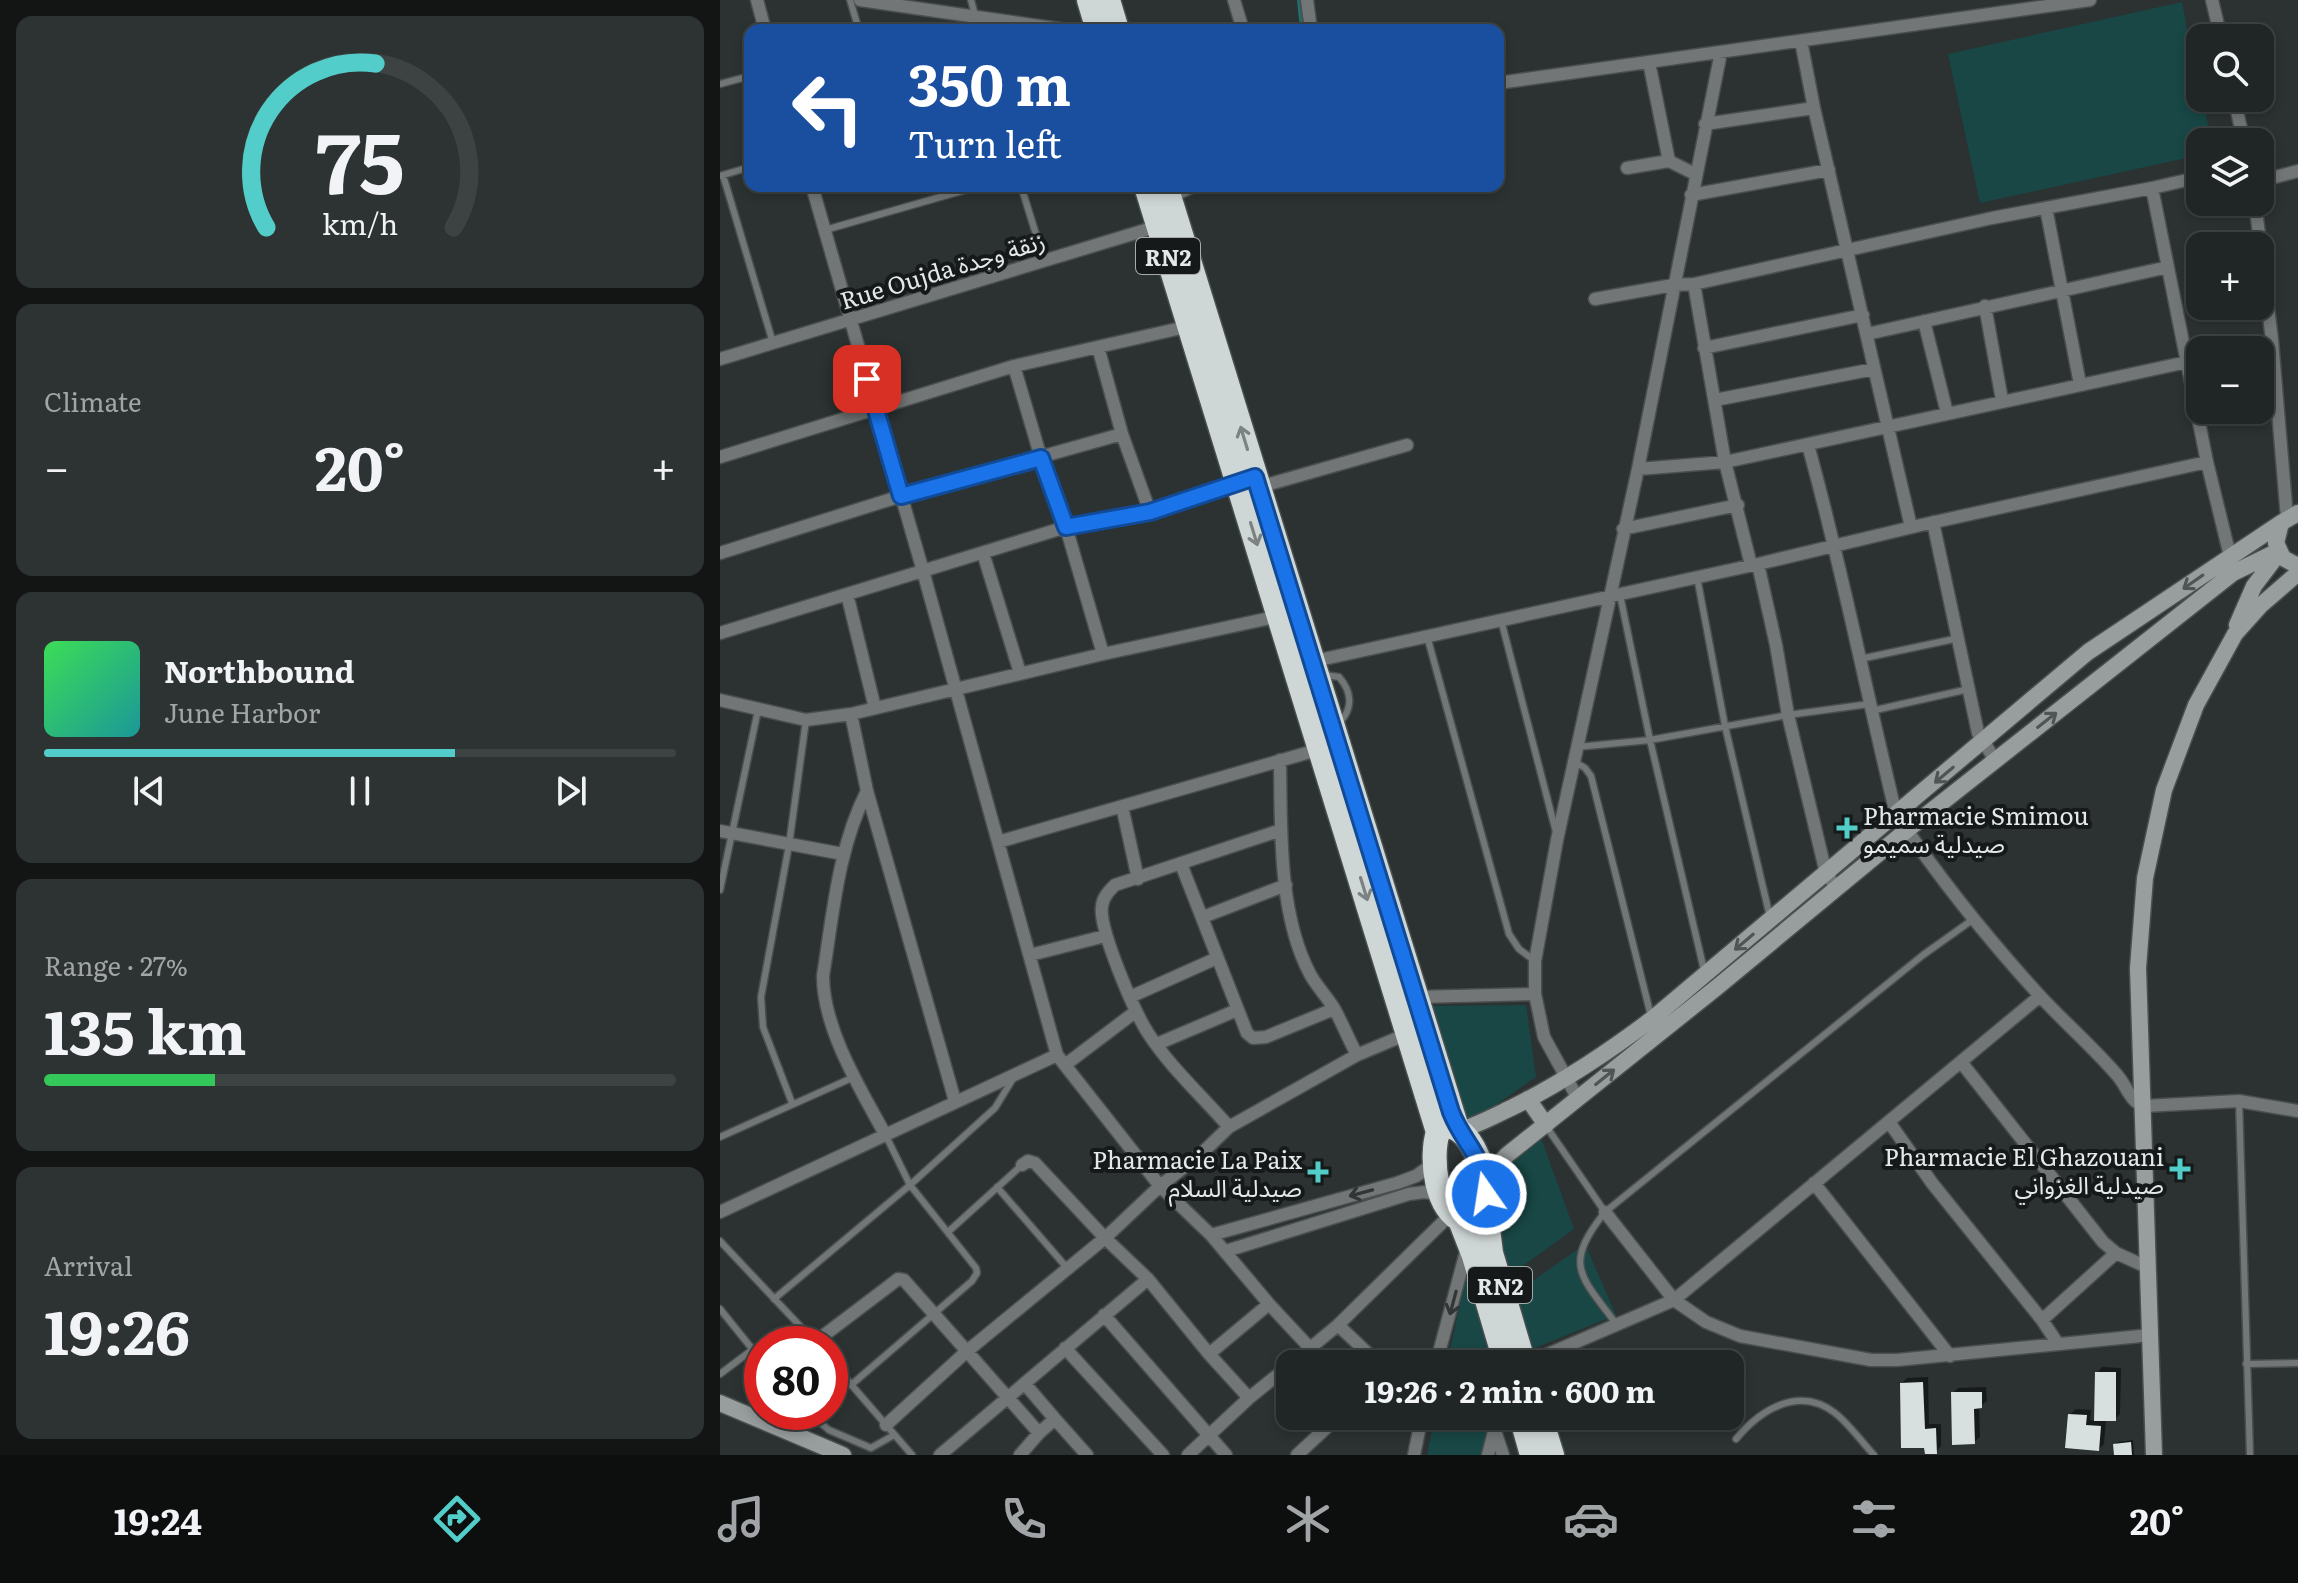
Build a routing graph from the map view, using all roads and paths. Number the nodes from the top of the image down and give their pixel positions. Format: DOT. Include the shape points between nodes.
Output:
graph roads {
  1 [pos="757,0"];
  2 [pos="850,0"];
  3 [pos="860,0"];
  4 [pos="971,0"];
  5 [pos="1089,0"];
  6 [pos="1108,0"];
  7 [pos="1234,0"];
  8 [pos="1307,0"];
  9 [pos="2090,0"];
  10 [pos="2212,0"];
  11 [pos="975,16"];
  12 [pos="763,24"];
  13 [pos="857,24"];
  14 [pos="977,24"];
  15 [pos="1028,24"];
  16 [pos="1105,24"];
  17 [pos="1108,24"];
  18 [pos="1241,24"];
  19 [pos="1310,24"];
  20 [pos="2218,24"];
  21 [pos="1801,41"];
  22 [pos="1721,52"];
  23 [pos="1649,62"];
  24 [pos="744,78"];
  25 [pos="1504,82"];
  26 [pos="720,84"];
  27 [pos="1814,108"];
  28 [pos="1705,124"];
  29 [pos="1669,161"];
  30 [pos="1627,168"];
  31 [pos="744,169"];
  32 [pos="1829,170"];
  33 [pos="2298,171"];
  34 [pos="1695,174"];
  35 [pos="722,176"];
  36 [pos="2274,177"];
  37 [pos="2186,180"];
  38 [pos="2152,188"];
  39 [pos="814,192"];
  40 [pos="958,192"];
  41 [pos="1023,192"];
  42 [pos="1182,192"];
  43 [pos="1691,195"];
  44 [pos="1162,203"];
  45 [pos="2046,208"];
  46 [pos="2257,216"];
  47 [pos="824,231"];
  48 [pos="1847,250"];
  49 [pos="1044,260"];
  50 [pos="2168,267"];
  51 [pos="1694,284"];
  52 [pos="1673,285"];
  53 [pos="2062,289"];
  54 [pos="1595,299"];
  55 [pos="1985,306"];
  56 [pos="1863,315"];
  57 [pos="850,320"];
  58 [pos="1924,321"];
  59 [pos="1199,323"];
  60 [pos="1867,334"];
  61 [pos="773,343"];
  62 [pos="1098,347"];
  63 [pos="1704,348"];
  64 [pos="2186,357"];
  65 [pos="720,359"];
  66 [pos="2186,362"];
  67 [pos="1014,366"];
  68 [pos="1874,369"];
  69 [pos="2080,384"];
  70 [pos="1715,400"];
  71 [pos="2002,400"];
  72 [pos="875,409"];
  73 [pos="1947,413"];
  74 [pos="2199,424"];
  75 [pos="1886,426"];
  76 [pos="1122,434"];
  77 [pos="1407,445"];
  78 [pos="1808,445"];
  79 [pos="720,457"];
  80 [pos="1041,458"];
  81 [pos="1725,462"];
  82 [pos="2207,462"];
  83 [pos="1638,469"];
  84 [pos="1251,482"];
  85 [pos="901,496"];
  86 [pos="1738,505"];
  87 [pos="1150,512"];
  88 [pos="2289,518"];
  89 [pos="1933,522"];
  90 [pos="1066,527"];
  91 [pos="1911,527"];
  92 [pos="1623,529"];
  93 [pos="1836,547"];
  94 [pos="2278,552"];
  95 [pos="720,553"];
  96 [pos="983,553"];
  97 [pos="2230,556"];
  98 [pos="1754,565"];
  99 [pos="2298,566"];
  100 [pos="2256,569"];
  101 [pos="923,571"];
  102 [pos="2298,573"];
  103 [pos="1697,577"];
  104 [pos="847,594"];
  105 [pos="1614,596"];
  106 [pos="1280,616"];
  107 [pos="1501,620"];
  108 [pos="720,633"];
  109 [pos="2235,634"];
  110 [pos="1427,636"];
  111 [pos="1959,638"];
  112 [pos="1103,654"];
  113 [pos="1860,659"];
  114 [pos="1309,667"];
  115 [pos="1020,673"];
  116 [pos="955,688"];
  117 [pos="1970,689"];
  118 [pos="720,700"];
  119 [pos="1870,707"];
  120 [pos="875,708"];
  121 [pos="758,710"];
  122 [pos="851,714"];
  123 [pos="1788,715"];
  124 [pos="806,720"];
  125 [pos="1725,726"];
  126 [pos="1331,740"];
  127 [pos="1650,740"];
  128 [pos="1983,742"];
  129 [pos="1577,747"];
  130 [pos="1280,760"];
  131 [pos="1995,760"];
  132 [pos="1575,762"];
  133 [pos="867,791"];
  134 [pos="1122,806"];
  135 [pos="1896,814"];
  136 [pos="1281,830"];
  137 [pos="1907,830"];
  138 [pos="725,832"];
  139 [pos="1557,840"];
  140 [pos="998,842"];
  141 [pos="789,845"];
  142 [pos="843,854"];
  143 [pos="1181,864"];
  144 [pos="1826,873"];
  145 [pos="1138,879"];
  146 [pos="1286,885"];
  147 [pos="1837,889"];
  148 [pos="720,890"];
  149 [pos="1203,917"];
  150 [pos="1975,918"];
  151 [pos="1771,920"];
  152 [pos="1105,936"];
  153 [pos="1030,955"];
  154 [pos="1217,958"];
  155 [pos="1535,961"];
  156 [pos="1710,982"];
  157 [pos="1535,994"];
  158 [pos="2040,996"];
  159 [pos="1130,997"];
  160 [pos="1416,997"];
  161 [pos="1334,1009"];
  162 [pos="1237,1010"];
  163 [pos="1135,1012"];
  164 [pos="1652,1019"];
  165 [pos="1407,1034"];
  166 [pos="1157,1044"];
  167 [pos="1357,1055"];
  168 [pos="1061,1060"];
  169 [pos="1961,1062"];
  170 [pos="1016,1073"];
  171 [pos="854,1077"];
  172 [pos="1565,1079"];
  173 [pos="1528,1099"];
  174 [pos="1578,1099"];
  175 [pos="955,1101"];
  176 [pos="2239,1101"];
  177 [pos="792,1103"];
  178 [pos="2144,1106"];
  179 [pos="2298,1111"];
  180 [pos="1889,1122"];
  181 [pos="1546,1125"];
  182 [pos="1229,1127"];
  183 [pos="1452,1130"];
  184 [pos="886,1136"];
  185 [pos="720,1137"];
  186 [pos="1433,1164"];
  187 [pos="1022,1165"];
  188 [pos="1814,1183"];
  189 [pos="910,1185"];
  190 [pos="1160,1186"];
  191 [pos="997,1187"];
  192 [pos="1485,1194"];
  193 [pos="720,1212"];
  194 [pos="1605,1212"];
  195 [pos="1456,1217"];
  196 [pos="948,1232"];
  197 [pos="1211,1235"];
  198 [pos="1105,1238"];
  199 [pos="720,1241"];
  200 [pos="1226,1251"];
  201 [pos="2116,1253"];
  202 [pos="2149,1268"];
  203 [pos="1068,1269"];
  204 [pos="1148,1279"];
  205 [pos="774,1299"];
  206 [pos="1674,1300"];
  207 [pos="1269,1304"];
  208 [pos="720,1309"];
  209 [pos="932,1314"];
  210 [pos="1104,1315"];
  211 [pos="2042,1320"];
  212 [pos="1338,1325"];
  213 [pos="800,1326"];
  214 [pos="838,1326"];
  215 [pos="1617,1326"];
  216 [pos="2151,1335"];
  217 [pos="744,1340"];
  218 [pos="2058,1344"];
  219 [pos="1065,1348"];
  220 [pos="1310,1348"];
  221 [pos="1308,1350"];
  222 [pos="1364,1350"];
  223 [pos="1438,1350"];
  224 [pos="1501,1350"];
  225 [pos="1520,1350"];
  226 [pos="1558,1350"];
  227 [pos="966,1352"];
  228 [pos="1209,1354"];
  229 [pos="744,1356"];
  230 [pos="1950,1356"];
  231 [pos="2298,1363"];
  232 [pos="2246,1364"];
  233 [pos="720,1374"];
  234 [pos="1276,1376"];
  235 [pos="848,1381"];
  236 [pos="1025,1384"];
  237 [pos="851,1385"];
  238 [pos="1006,1397"];
  239 [pos="1249,1398"];
  240 [pos="720,1403"];
  241 [pos="1055,1419"];
  242 [pos="829,1430"];
  243 [pos="890,1430"];
  244 [pos="1325,1430"];
  245 [pos="1419,1430"];
  246 [pos="1494,1430"];
  247 [pos="1498,1430"];
  248 [pos="1525,1430"];
  249 [pos="1544,1430"];
  250 [pos="1039,1433"];
  251 [pos="1210,1436"];
  252 [pos="1736,1439"];
  253 [pos="1300,1454"];
  254 [pos="843,1455"];
  255 [pos="912,1455"];
  256 [pos="940,1455"];
  257 [pos="1020,1455"];
  258 [pos="1087,1455"];
  259 [pos="1163,1455"];
  260 [pos="1188,1455"];
  261 [pos="1226,1455"];
  262 [pos="1414,1455"];
  263 [pos="1488,1455"];
  264 [pos="1503,1455"];
  265 [pos="1532,1455"];
  266 [pos="1552,1455"];
  267 [pos="1874,1455"];
  268 [pos="2154,1455"];
  269 [pos="2250,1455"];
  1 -- 12 [label="street"];
  2 -- 13 [label="lane"];
  3 -- 11 [label="street"];
  4 -- 11 [label="lane"];
  5 -- 16 [label="highway"];
  6 -- 17 [label="highway"];
  7 -- 18 [label="street"];
  8 -- 19 [label="street"];
  9 -- 21 [label="street"];
  10 -- 20 [label="street"];
  11 -- 14 [label="lane"];
  11 -- 15 [label="street"];
  21 -- 22 [label="street"];
  21 -- 27 [label="street"];
  22 -- 23 [label="street"];
  22 -- 28 [label="street"];
  23 -- 25 [label="street"];
  23 -- 29 [label="street"];
  24 -- 26 [label="lane"];
  27 -- 28 [label="street"];
  27 -- 32 [label="street"];
  28 -- 34 [label="street"];
  29 -- 30 [label="street"];
  29 -- 34 [label="street"];
  31 -- 35 [label="lane"];
  32 -- 43 [label="street"];
  32 -- 48 [label="street"];
  33 -- 36 [label="street"];
  34 -- 43 [label="street"];
  35 -- 61 [label="lane"];
  37 -- 38 [label="street"];
  38 -- 45 [label="street"];
  38 -- 50 [label="street"];
  39 -- 47 [label="street"];
  40 -- 47 [label="lane"];
  41 -- 49 [label="lane"];
  42 -- 44 [label="street, Rue Oujda زنقة وجدة"];
  43 -- 52 [label="street"];
  44 -- 49 [label="street, Rue Oujda زنقة وجدة"];
  44 -- 59 [label="highway, RN2"];
  45 -- 48 [label="street"];
  45 -- 53 [label="street"];
  46 -- 88 [label="street"];
  47 -- 57 [label="street"];
  48 -- 51 [label="street"];
  48 -- 56 [label="street"];
  49 -- 57 [label="street, Rue Oujda زنقة وجدة"];
  50 -- 53 [label="street"];
  50 -- 64 [label="street"];
  51 -- 52 [label="street"];
  51 -- 63 [label="street"];
  52 -- 54 [label="street"];
  52 -- 83 [label="street"];
  53 -- 55 [label="street"];
  53 -- 69 [label="street"];
  55 -- 58 [label="street"];
  55 -- 71 [label="street"];
  56 -- 60 [label="street"];
  56 -- 63 [label="street"];
  57 -- 61 [label="street, Rue Oujda زنقة وجدة"];
  57 -- 72 [label="street"];
  58 -- 60 [label="street"];
  58 -- 73 [label="street"];
  59 -- 62 [label="street"];
  59 -- 84 [label="highway, RN2"];
  60 -- 68 [label="street"];
  61 -- 65 [label="street, Rue Oujda زنقة وجدة"];
  62 -- 67 [label="street"];
  62 -- 76 [label="street"];
  63 -- 70 [label="street"];
  66 -- 69 [label="street"];
  67 -- 72 [label="street"];
  67 -- 80 [label="street"];
  68 -- 70 [label="street"];
  68 -- 75 [label="street"];
  69 -- 71 [label="street"];
  70 -- 81 [label="street"];
  71 -- 73 [label="street"];
  72 -- 79 [label="street"];
  72 -- 85 [label="street"];
  73 -- 75 [label="street"];
  74 -- 82 [label="street"];
  75 -- 78 [label="street"];
  75 -- 91 [label="street"];
  76 -- 80 [label="street"];
  76 -- 87 [label="street"];
  77 -- 84 [label="street"];
  78 -- 81 [label="street"];
  78 -- 93 [label="street"];
  80 -- 85 [label="street"];
  80 -- 90 [label="street"];
  81 -- 83 [label="street"];
  81 -- 86 [label="street"];
  82 -- 89 [label="street"];
  82 -- 97 [label="street"];
  83 -- 92 [label="street"];
  84 -- 87 [label="street"];
  84 -- 106 [label="highway, RN2, one-way"];
  84 -- 114 [label="highway, RN2"];
  85 -- 95 [label="street"];
  85 -- 101 [label="street"];
  86 -- 92 [label="street"];
  86 -- 98 [label="street"];
  87 -- 90 [label="street"];
  88 -- 94 [label="street" via="2276,536"];
  88 -- 97 [label="street"];
  89 -- 91 [label="street"];
  89 -- 111 [label="street"];
  90 -- 96 [label="street"];
  90 -- 112 [label="street"];
  91 -- 93 [label="street"];
  92 -- 105 [label="street"];
  93 -- 98 [label="street"];
  93 -- 113 [label="street"];
  94 -- 99 [label="street"];
  94 -- 100 [label="street"];
  96 -- 101 [label="street"];
  96 -- 115 [label="street"];
  97 -- 128 [label="street, one-way" via="2088,652"];
  98 -- 103 [label="street"];
  98 -- 123 [label="street"];
  100 -- 109 [label="street"];
  131 -- 100 [label="street, one-way" via="2233,573"];
  101 -- 104 [label="street"];
  101 -- 116 [label="street"];
  102 -- 109 [label="street"];
  103 -- 105 [label="street"];
  103 -- 125 [label="lane"];
  104 -- 108 [label="street"];
  104 -- 120 [label="street"];
  105 -- 107 [label="street"];
  105 -- 127 [label="lane"];
  105 -- 129 [label="street"];
  106 -- 112 [label="street"];
  106 -- 114 [label="highway, RN2"];
  107 -- 110 [label="street"];
  107 -- 139 [label="lane"];
  109 -- 178 [label="street" via="2196,705 2153,833 2138,968"];
  110 -- 114 [label="street"];
  110 -- 155 [label="lane" via="1509,934"];
  111 -- 113 [label="lane"];
  111 -- 117 [label="street"];
  112 -- 115 [label="street"];
  113 -- 119 [label="street"];
  114 -- 126 [label="highway, RN2"];
  115 -- 116 [label="street"];
  116 -- 120 [label="street"];
  116 -- 140 [label="street"];
  117 -- 119 [label="lane"];
  117 -- 128 [label="street"];
  118 -- 121 [label="street"];
  119 -- 123 [label="lane"];
  119 -- 135 [label="street"];
  120 -- 122 [label="street"];
  121 -- 124 [label="street"];
  121 -- 138 [label="lane"];
  122 -- 124 [label="street"];
  122 -- 133 [label="street"];
  123 -- 125 [label="lane"];
  123 -- 144 [label="street"];
  124 -- 141 [label="lane"];
  125 -- 127 [label="lane"];
  125 -- 151 [label="lane"];
  126 -- 130 [label="street"];
  126 -- 160 [label="highway, RN2"];
  126 -- 165 [label="highway, RN2, one-way"];
  127 -- 129 [label="lane"];
  127 -- 156 [label="lane"];
  128 -- 131 [label="street"];
  128 -- 135 [label="street, one-way"];
  129 -- 132 [label="street"];
  130 -- 134 [label="street"];
  130 -- 136 [label="street"];
  131 -- 137 [label="street"];
  132 -- 139 [label="street"];
  132 -- 164 [label="lane" via="1591,776"];
  133 -- 142 [label="street"];
  133 -- 175 [label="street"];
  134 -- 140 [label="street"];
  134 -- 145 [label="street"];
  135 -- 137 [label="street"];
  135 -- 144 [label="street"];
  136 -- 143 [label="street"];
  136 -- 146 [label="street"];
  137 -- 147 [label="street"];
  137 -- 150 [label="street"];
  138 -- 141 [label="street"];
  138 -- 148 [label="lane"];
  139 -- 155 [label="street"];
  140 -- 153 [label="street"];
  141 -- 142 [label="street"];
  141 -- 177 [label="lane" via="761,997 763,1027"];
  142 -- 171 [label="street" via="823,996"];
  143 -- 145 [label="street"];
  143 -- 149 [label="street"];
  144 -- 147 [label="street"];
  144 -- 151 [label="street"];
  145 -- 152 [label="street" via="1108,892 1102,907"];
  146 -- 149 [label="street"];
  146 -- 161 [label="street" via="1295,935 1310,974"];
  147 -- 156 [label="street"];
  149 -- 154 [label="street"];
  150 -- 158 [label="street"];
  150 -- 194 [label="lane"];
  151 -- 156 [label="street, one-way"];
  152 -- 153 [label="street"];
  152 -- 159 [label="street"];
  153 -- 168 [label="street"];
  154 -- 159 [label="street"];
  154 -- 162 [label="street"];
  155 -- 157 [label="street"];
  156 -- 164 [label="street"];
  174 -- 156 [label="street, one-way"];
  157 -- 160 [label="street"];
  157 -- 172 [label="street" via="1544,1037"];
  158 -- 169 [label="street"];
  158 -- 178 [label="street"];
  159 -- 163 [label="street"];
  160 -- 183 [label="highway, RN2"];
  161 -- 162 [label="street" via="1259,1039 1247,1033"];
  161 -- 167 [label="street"];
  162 -- 166 [label="street"];
  163 -- 166 [label="street"];
  163 -- 168 [label="street"];
  164 -- 172 [label="street"];
  165 -- 167 [label="street"];
  165 -- 183 [label="highway, RN2"];
  166 -- 182 [label="street"];
  167 -- 182 [label="street"];
  168 -- 170 [label="street"];
  168 -- 190 [label="street"];
  169 -- 180 [label="street"];
  169 -- 201 [label="street" via="2084,1220"];
  170 -- 175 [label="street"];
  170 -- 189 [label="lane" via="995,1108"];
  171 -- 177 [label="lane"];
  171 -- 184 [label="street"];
  172 -- 173 [label="street"];
  172 -- 174 [label="street"];
  173 -- 181 [label="street"];
  173 -- 183 [label="street"];
  174 -- 181 [label="street"];
  175 -- 184 [label="street"];
  176 -- 178 [label="street"];
  176 -- 179 [label="street"];
  176 -- 232 [label="lane"];
  177 -- 185 [label="lane"];
  178 -- 202 [label="street"];
  180 -- 188 [label="street"];
  180 -- 211 [label="street"];
  181 -- 192 [label="street" via="1501,1161"];
  181 -- 194 [label="lane"];
  182 -- 190 [label="street"];
  183 -- 186 [label="highway, RN2"];
  183 -- 192 [label="highway, RN2" via="1475,1151"];
  184 -- 189 [label="lane"];
  184 -- 193 [label="street"];
  186 -- 195 [label="highway, RN2"];
  186 -- 197 [label="street, one-way" via="1397,1183"];
  187 -- 191 [label="lane"];
  187 -- 198 [label="street" via="1035,1163"];
  188 -- 206 [label="street"];
  188 -- 230 [label="street"];
  189 -- 196 [label="lane"];
  189 -- 205 [label="lane"];
  190 -- 197 [label="street"];
  190 -- 198 [label="street"];
  191 -- 196 [label="lane"];
  191 -- 203 [label="lane"];
  192 -- 195 [label="highway" via="1479,1220 1466,1223"];
  192 -- 225 [label="highway, RN2" via="1489,1245"];
  194 -- 206 [label="street"];
  194 -- 215 [label="lane" via="1584,1241 1580,1271"];
  195 -- 200 [label="street" via="1425,1192 1409,1194"];
  195 -- 212 [label="street"];
  195 -- 223 [label="street, one-way"];
  195 -- 224 [label="highway, RN2"];
  196 -- 209 [label="lane" via="977,1273"];
  197 -- 200 [label="street"];
  198 -- 203 [label="street"];
  198 -- 204 [label="street"];
  199 -- 205 [label="lane"];
  200 -- 207 [label="street"];
  201 -- 202 [label="street"];
  201 -- 211 [label="street"];
  202 -- 216 [label="street"];
  203 -- 227 [label="street"];
  204 -- 210 [label="street"];
  204 -- 228 [label="street"];
  205 -- 213 [label="lane"];
  206 -- 215 [label="street"];
  206 -- 230 [label="street" via="1740,1336 1871,1360"];
  207 -- 220 [label="street"];
  207 -- 228 [label="street"];
  208 -- 217 [label="lane"];
  209 -- 214 [label="street" via="898,1279"];
  209 -- 227 [label="street"];
  209 -- 237 [label="lane"];
  210 -- 219 [label="street"];
  210 -- 251 [label="street"];
  211 -- 218 [label="street"];
  212 -- 220 [label="street"];
  212 -- 222 [label="street"];
  215 -- 226 [label="street"];
  216 -- 218 [label="street"];
  216 -- 268 [label="street"];
  218 -- 230 [label="street"];
  219 -- 236 [label="street"];
  219 -- 259 [label="street"];
  220 -- 221 [label="street"];
  227 -- 238 [label="street"];
  227 -- 243 [label="street"];
  228 -- 239 [label="street"];
  229 -- 233 [label="lane"];
  231 -- 232 [label="lane"];
  232 -- 269 [label="lane"];
  234 -- 239 [label="street"];
  235 -- 237 [label="lane"];
  236 -- 238 [label="street"];
  236 -- 241 [label="street"];
  237 -- 243 [label="lane"];
  238 -- 250 [label="street"];
  238 -- 256 [label="street"];
  239 -- 251 [label="street"];
  240 -- 254 [label="street"];
  241 -- 250 [label="street"];
  241 -- 258 [label="street"];
  242 -- 243 [label="lane" via="871,1448"];
  243 -- 255 [label="lane"];
  244 -- 253 [label="street"];
  245 -- 262 [label="street"];
  246 -- 263 [label="street"];
  247 -- 264 [label="street"];
  248 -- 265 [label="highway"];
  249 -- 266 [label="highway"];
  250 -- 257 [label="street"];
  251 -- 260 [label="street"];
  251 -- 261 [label="street"];
  252 -- 267 [label="lane" via="1769,1409 1800,1400 1836,1413"];
}
